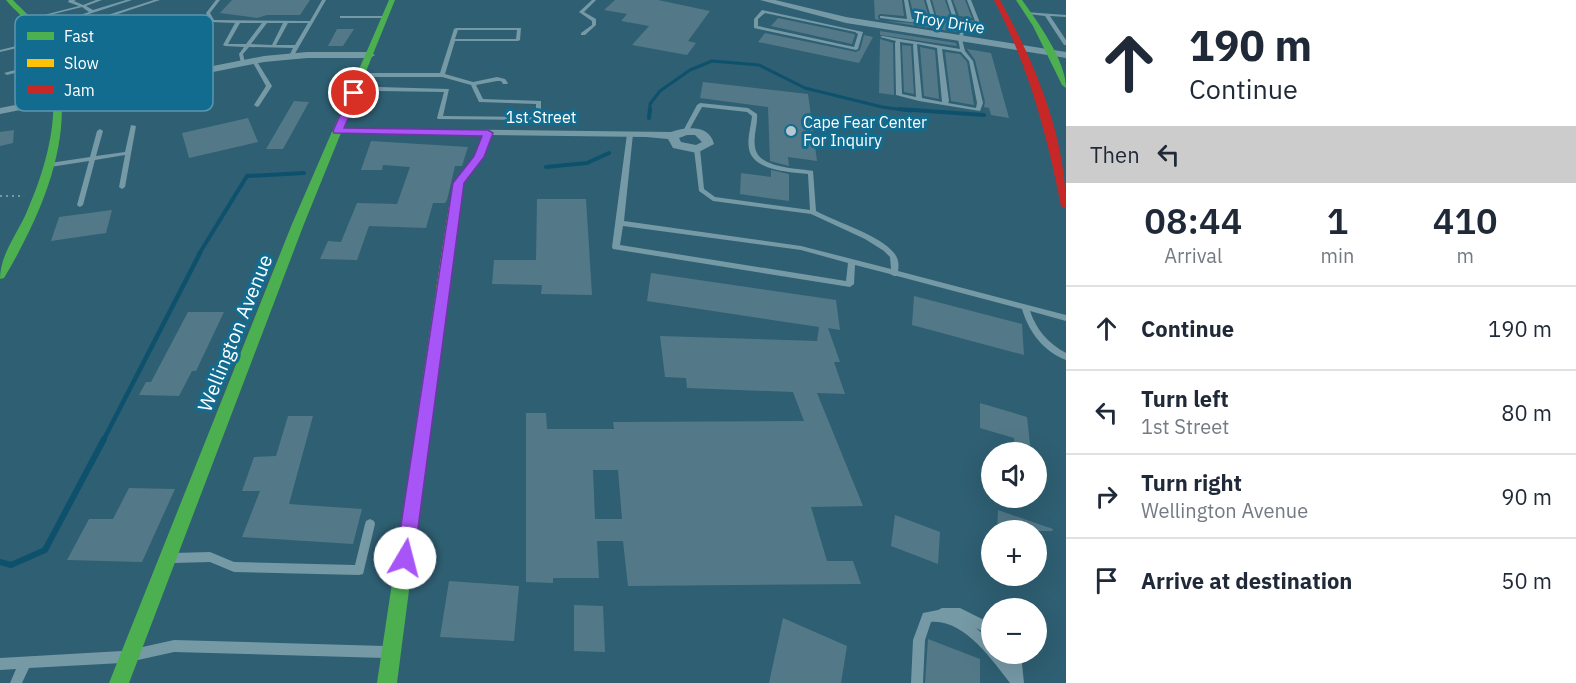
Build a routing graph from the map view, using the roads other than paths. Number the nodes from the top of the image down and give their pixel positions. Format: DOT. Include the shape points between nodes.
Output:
graph roads {
  1 [pos="9,0"];
  2 [pos="74,0"];
  3 [pos="100,0"];
  4 [pos="130,0"];
  5 [pos="158,0"];
  6 [pos="218,0"];
  7 [pos="324,0"];
  8 [pos="392,0"];
  9 [pos="594,0"];
  10 [pos="906,0"];
  11 [pos="928,0"];
  12 [pos="949,0"];
  13 [pos="969,0"];
  14 [pos="997,0"];
  15 [pos="1020,0"];
  16 [pos="772,1"];
  17 [pos="83,6"];
  18 [pos="93,12"];
  19 [pos="764,12"];
  20 [pos="1028,13"];
  21 [pos="25,15"];
  22 [pos="49,15"];
  23 [pos="84,15"];
  24 [pos="112,15"];
  25 [pos="209,15"];
  26 [pos="1047,15"];
  27 [pos="1066,16"];
  28 [pos="342,17"];
  29 [pos="385,17"];
  30 [pos="882,17"];
  31 [pos="213,21"];
  32 [pos="910,21"];
  33 [pos="238,22"];
  34 [pos="265,22"];
  35 [pos="286,22"];
  36 [pos="311,22"];
  37 [pos="965,22"];
  38 [pos="1037,26"];
  39 [pos="1056,28"];
  40 [pos="584,34"];
  41 [pos="882,38"];
  42 [pos="960,39"];
  43 [pos="453,40"];
  44 [pos="898,41"];
  45 [pos="1066,44"];
  46 [pos="274,45"];
  47 [pos="915,45"];
  48 [pos="247,46"];
  49 [pos="15,47"];
  50 [pos="939,48"];
  51 [pos="1024,49"];
  52 [pos="0,51"];
  53 [pos="294,51"];
  54 [pos="963,51"];
  55 [pos="1051,53"];
  56 [pos="370,55"];
  57 [pos="1066,55"];
  58 [pos="248,62"];
  59 [pos="213,69"];
  60 [pos="15,71"];
  61 [pos="7,73"];
  62 [pos="362,75"];
  63 [pos="406,75"];
  64 [pos="442,75"];
  65 [pos="0,78"];
  66 [pos="450,78"];
  67 [pos="505,83"];
  68 [pos="474,84"];
  69 [pos="1066,85"];
  70 [pos="379,89"];
  71 [pos="401,89"];
  72 [pos="447,90"];
  73 [pos="505,99"];
  74 [pos="919,99"];
  75 [pos="481,101"];
  76 [pos="944,103"];
  77 [pos="257,105"];
  78 [pos="15,108"];
  79 [pos="0,111"];
  80 [pos="58,111"];
  81 [pos="478,118"];
  82 [pos="503,118"];
  83 [pos="133,126"];
  84 [pos="100,131"];
  85 [pos="338,131"];
  86 [pos="686,131"];
  87 [pos="488,133"];
  88 [pos="630,134"];
  89 [pos="672,136"];
  90 [pos="697,149"];
  91 [pos="128,153"];
  92 [pos="95,158"];
  93 [pos="50,165"];
  94 [pos="1064,180"];
  95 [pos="122,186"];
  96 [pos="80,205"];
  97 [pos="454,206"];
  98 [pos="1066,206"];
  99 [pos="813,212"];
  100 [pos="621,223"];
  101 [pos="851,263"];
  102 [pos="894,274"];
  103 [pos="0,275"];
  104 [pos="1024,307"];
  105 [pos="1066,318"];
  106 [pos="1066,357"];
  107 [pos="370,524"];
  108 [pos="167,558"];
  109 [pos="939,614"];
  110 [pos="981,624"];
  111 [pos="981,641"];
  112 [pos="392,652"];
  113 [pos="129,657"];
  114 [pos="26,662"];
  115 [pos="0,664"];
  116 [pos="1003,664"];
  117 [pos="1016,664"];
  118 [pos="1018,682"];
  119 [pos="16,683"];
  120 [pos="119,683"];
  121 [pos="387,683"];
  122 [pos="917,683"];
  1 -- 21 [label="street"];
  2 -- 17 [label="lane" via="70,1"];
  3 -- 17 [label="lane"];
  4 -- 18 [label="lane"];
  5 -- 24 [label="lane"];
  6 -- 25 [label="lane"];
  7 -- 36 [label="lane"];
  8 -- 29 [label="street, Wellington Avenue"];
  9 -- 40 [label="lane" via="581,12 594,20"];
  10 -- 32 [label="lane"];
  11 -- 32 [label="lane" via="935,23"];
  12 -- 37 [label="lane" via="955,19"];
  13 -- 37 [label="lane" via="978,23"];
  14 -- 51 [label="street"];
  15 -- 20 [label="street"];
  16 -- 19 [label="lane"];
  16 -- 42 [label="street, Troy Drive" via="846,20"];
  17 -- 18 [label="lane"];
  17 -- 22 [label="lane"];
  18 -- 23 [label="lane"];
  19 -- 19 [label="lane" via="756,20 756,27 856,49 861,33"];
  20 -- 26 [label="lane"];
  20 -- 38 [label="street"];
  26 -- 27 [label="lane"];
  26 -- 39 [label="lane"];
  28 -- 29 [label="lane"];
  29 -- 56 [label="street, Wellington Avenue"];
  30 -- 32 [label="lane"];
  31 -- 33 [label="lane"];
  33 -- 34 [label="lane"];
  33 -- 48 [label="lane" via="225,45"];
  34 -- 35 [label="lane"];
  34 -- 48 [label="lane"];
  35 -- 36 [label="lane"];
  35 -- 46 [label="lane"];
  36 -- 53 [label="lane"];
  37 -- 42 [label="lane"];
  38 -- 39 [label="lane"];
  38 -- 55 [label="street"];
  39 -- 45 [label="lane"];
  41 -- 44 [label="lane"];
  42 -- 51 [label="street, Troy Drive"];
  42 -- 54 [label="lane"];
  43 -- 43 [label="lane" via="456,29 519,29 518,39"];
  43 -- 64 [label="lane"];
  44 -- 47 [label="lane"];
  44 -- 74 [label="lane" via="899,95"];
  46 -- 48 [label="lane"];
  46 -- 53 [label="lane"];
  47 -- 50 [label="lane"];
  47 -- 74 [label="lane"];
  48 -- 58 [label="lane" via="241,54"];
  49 -- 52 [label="lane"];
  50 -- 54 [label="lane"];
  50 -- 76 [label="lane"];
  51 -- 55 [label="street, Troy Drive"];
  51 -- 94 [label="street" via="1050,122"];
  53 -- 56 [label="street"];
  53 -- 58 [label="street"];
  54 -- 76 [label="lane" via="971,61 978,110"];
  55 -- 57 [label="street, Troy Drive"];
  55 -- 69 [label="street"];
  56 -- 62 [label="street, Wellington Avenue"];
  58 -- 59 [label="street"];
  58 -- 77 [label="lane" via="269,86"];
  60 -- 61 [label="lane"];
  60 -- 65 [label="lane"];
  62 -- 63 [label="lane"];
  62 -- 85 [label="street, Wellington Avenue"];
  63 -- 64 [label="lane"];
  63 -- 71 [label="lane"];
  64 -- 66 [label="lane"];
  66 -- 68 [label="lane"];
  66 -- 72 [label="lane"];
  67 -- 68 [label="lane" via="497,79"];
  68 -- 75 [label="lane"];
  70 -- 71 [label="lane"];
  71 -- 72 [label="lane"];
  72 -- 81 [label="lane" via="440,118"];
  73 -- 75 [label="lane"];
  73 -- 82 [label="lane"];
  73 -- 82 [label="lane" via="539,102 538,119"];
  74 -- 76 [label="lane"];
  75 -- 81 [label="lane"];
  78 -- 79 [label="street"];
  80 -- 93 [label="street"];
  81 -- 82 [label="lane"];
  83 -- 91 [label="lane"];
  84 -- 92 [label="lane"];
  85 -- 87 [label="street, 1st Street"];
  85 -- 108 [label="street, Wellington Avenue"];
  86 -- 89 [label="street"];
  86 -- 90 [label="street" via="698,132 706,138 708,144"];
  86 -- 99 [label="lane" via="700,105 748,110 755,115 752,151 757,160 765,165 811,172"];
  87 -- 88 [label="street, 1st Street"];
  87 -- 97 [label="lane" via="479,157 458,183"];
  88 -- 89 [label="street, 1st Street"];
  88 -- 100 [label="lane"];
  89 -- 90 [label="street" via="676,145"];
  90 -- 99 [label="lane" via="701,190 712,199"];
  91 -- 92 [label="lane"];
  91 -- 95 [label="lane"];
  92 -- 93 [label="lane"];
  92 -- 96 [label="lane"];
  93 -- 103 [label="street" via="29,221"];
  94 -- 98 [label="street"];
  97 -- 112 [label="street"];
  99 -- 102 [label="lane" via="883,247 895,262"];
  100 -- 101 [label="lane" via="801,248"];
  100 -- 101 [label="lane" via="616,247 850,284"];
  101 -- 102 [label="lane"];
  102 -- 104 [label="lane"];
  104 -- 105 [label="lane"];
  104 -- 106 [label="lane" via="1034,333 1050,349"];
  107 -- 108 [label="lane" via="359,570 234,567 210,557"];
  108 -- 113 [label="street, Wellington Avenue"];
  109 -- 110 [label="lane" via="960,614"];
  109 -- 111 [label="lane" via="963,625"];
  109 -- 122 [label="lane" via="927,617 919,640"];
  112 -- 113 [label="lane" via="174,646"];
  112 -- 121 [label="street"];
  113 -- 114 [label="lane"];
  113 -- 120 [label="street, Wellington Avenue"];
  114 -- 115 [label="lane"];
  114 -- 119 [label="lane"];
  116 -- 118 [label="lane"];
  117 -- 118 [label="lane"];
}
